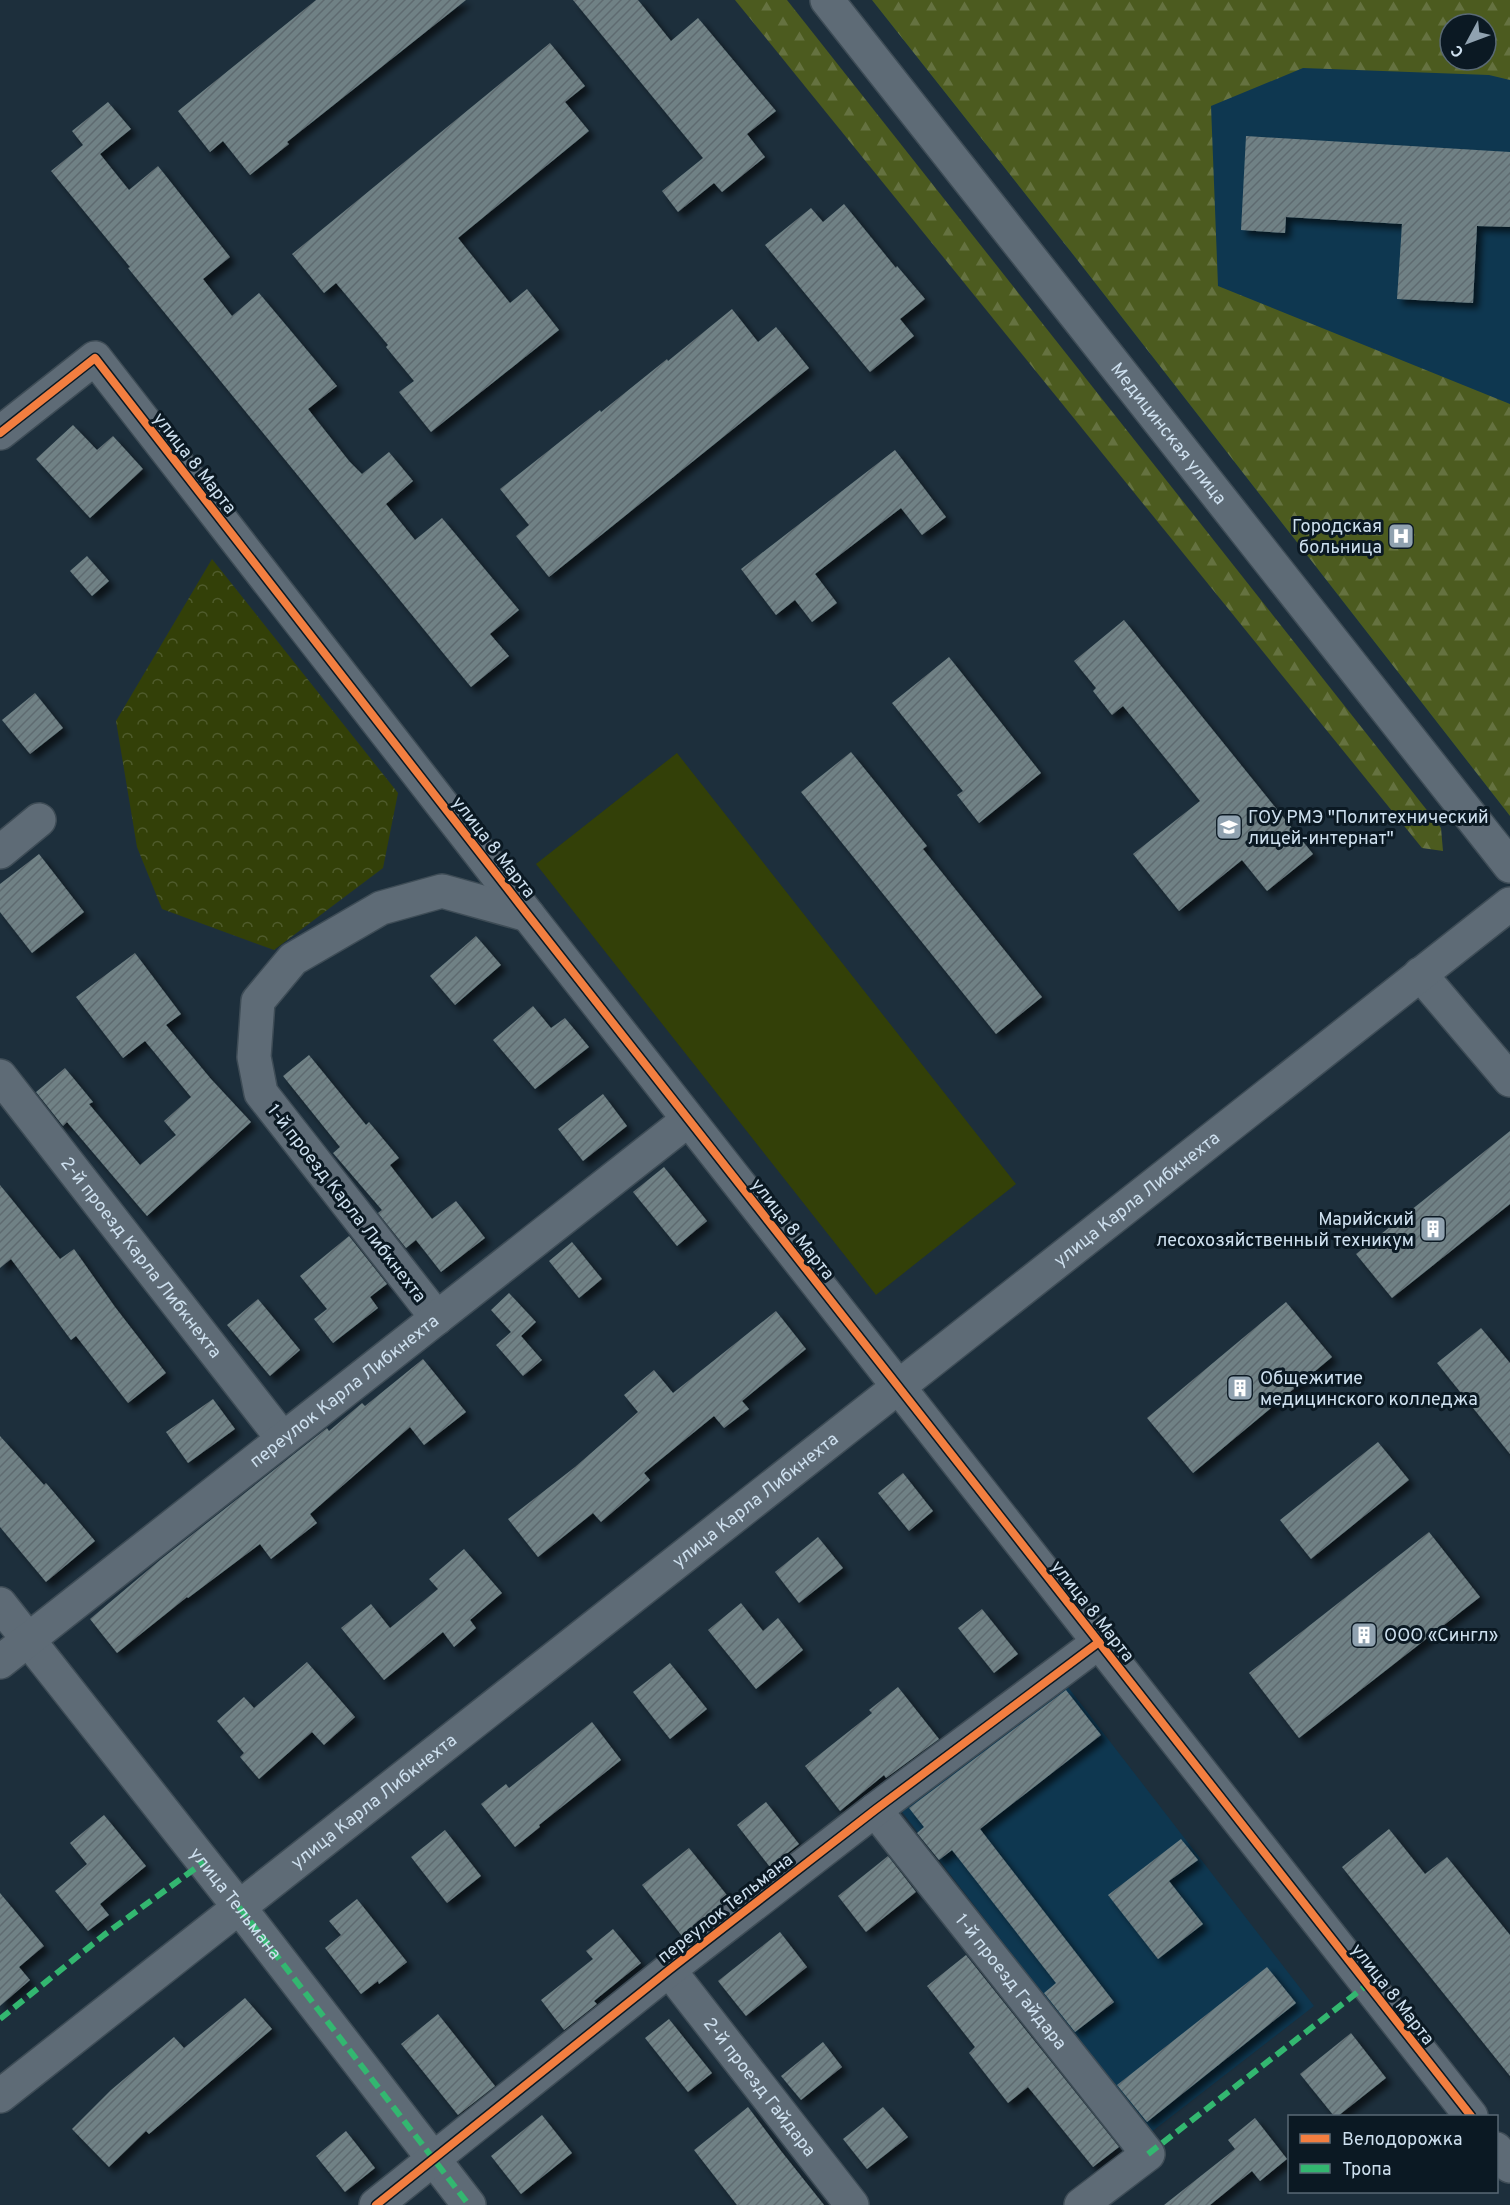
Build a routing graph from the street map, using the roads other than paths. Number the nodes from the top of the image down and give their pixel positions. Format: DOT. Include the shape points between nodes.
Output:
graph roads {
  1 [pos="827,0"];
  2 [pos="0,433"];
  3 [pos="39,820"];
  4 [pos="0,852"];
  5 [pos="1510,866"];
  6 [pos="1510,904"];
  7 [pos="528,915"];
  8 [pos="1420,974"];
  9 [pos="0,1076"];
  10 [pos="1510,1080"];
  11 [pos="688,1120"];
  12 [pos="437,1318"];
  13 [pos="898,1387"];
  14 [pos="283,1439"];
  15 [pos="0,1604"];
  16 [pos="28,1640"];
  17 [pos="1099,1642"];
  18 [pos="0,1662"];
  19 [pos="875,1810"];
  20 [pos="239,1907"];
  21 [pos="669,1971"];
  22 [pos="0,2096"];
  23 [pos="1470,2115"];
  24 [pos="1498,2150"];
  25 [pos="434,2159"];
  26 [pos="1510,2166"];
  27 [pos="376,2205"];
  28 [pos="469,2205"];
  29 [pos="852,2205"];
  30 [pos="1081,2205"];
  1 -- 5 [label="street, Медицинская улица"];
  2 -- 7 [label="street, улица 8 Марта" via="95,358"];
  3 -- 4 [label="street"];
  6 -- 8 [label="street, улица Карла Либкнехта"];
  7 -- 11 [label="street, улица 8 Марта"];
  7 -- 12 [label="street, 1-й проезд Карла Либкнехта" via="442,891 381,908 293,959 258,1001 254,1057 261,1093"];
  8 -- 10 [label="street"];
  8 -- 13 [label="street, улица Карла Либкнехта"];
  9 -- 14 [label="street, 2-й проезд Карла Либкнехта"];
  11 -- 12 [label="street, переулок Карла Либкнехта"];
  11 -- 13 [label="street, улица 8 Марта"];
  12 -- 14 [label="street, переулок Карла Либкнехта"];
  13 -- 17 [label="street, улица 8 Марта"];
  13 -- 20 [label="street, улица Карла Либкнехта"];
  14 -- 16 [label="street, переулок Карла Либкнехта"];
  15 -- 16 [label="street, улица Тельмана"];
  16 -- 18 [label="street, переулок Карла Либкнехта"];
  16 -- 20 [label="street, улица Тельмана"];
  17 -- 19 [label="street, переулок Тельмана"];
  17 -- 23 [label="street, улица 8 Марта"];
  19 -- 21 [label="street, переулок Тельмана"];
  19 -- 30 [label="street, 1-й проезд Гайдара" via="1148,2154"];
  20 -- 22 [label="street, улица Карла Либкнехта"];
  20 -- 25 [label="street, улица Тельмана"];
  21 -- 25 [label="street, переулок Тельмана"];
  21 -- 29 [label="street, 2-й проезд Гайдара"];
  24 -- 26 [label="street"];
  25 -- 27 [label="street, переулок Тельмана"];
  25 -- 28 [label="street, улица Тельмана"];
}
